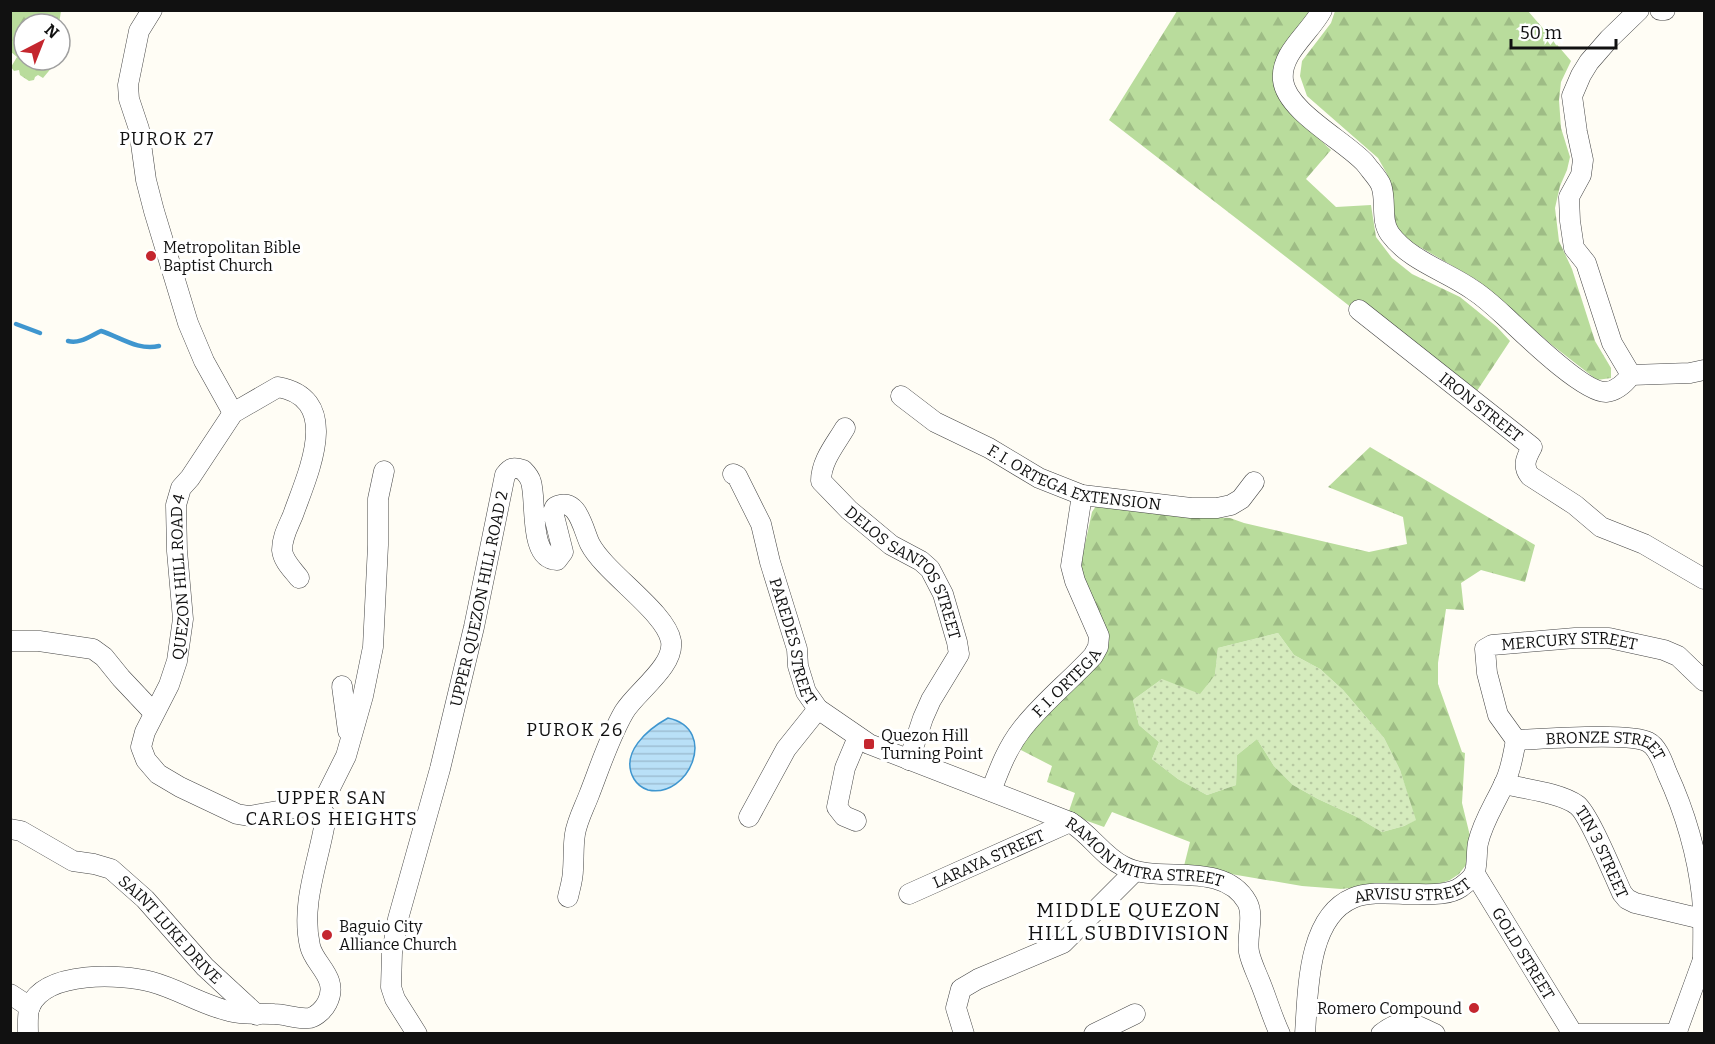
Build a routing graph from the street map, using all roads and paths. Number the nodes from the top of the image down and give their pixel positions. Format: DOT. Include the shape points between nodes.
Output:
graph roads {
  1 [pos="152,10"];
  2 [pos="1322,10"];
  3 [pos="1639,10"];
  4 [pos="1660,10"];
  5 [pos="1665,10"];
  6 [pos="1359,310"];
  7 [pos="1704,370"];
  8 [pos="1631,375"];
  9 [pos="901,396"];
  10 [pos="233,412"];
  11 [pos="845,428"];
  12 [pos="384,471"];
  13 [pos="733,474"];
  14 [pos="1254,482"];
  15 [pos="1082,495"];
  16 [pos="299,578"];
  17 [pos="1704,579"];
  18 [pos="10,641"];
  19 [pos="1704,681"];
  20 [pos="342,686"];
  21 [pos="818,709"];
  22 [pos="154,713"];
  23 [pos="858,737"];
  24 [pos="1516,740"];
  25 [pos="349,746"];
  26 [pos="909,760"];
  27 [pos="1504,784"];
  28 [pos="991,791"];
  29 [pos="320,808"];
  30 [pos="749,817"];
  31 [pos="856,821"];
  32 [pos="1070,822"];
  33 [pos="10,829"];
  34 [pos="1135,871"];
  35 [pos="1475,874"];
  36 [pos="909,894"];
  37 [pos="568,897"];
  38 [pos="1702,919"];
  39 [pos="1704,959"];
  40 [pos="10,994"];
  41 [pos="30,1007"];
  42 [pos="1135,1014"];
  43 [pos="257,1015"];
  44 [pos="1572,1033"];
  45 [pos="1677,1033"];
  46 [pos="28,1034"];
  47 [pos="417,1034"];
  48 [pos="964,1034"];
  49 [pos="1094,1034"];
  50 [pos="1280,1034"];
  51 [pos="1305,1034"];
  52 [pos="1381,1034"];
  53 [pos="1435,1034"];
  1 -- 10 [label="street" via="139,31 128,85 129,99 139,129 154,211 188,323"];
  2 -- 8 [label="street" via="1288,55 1283,82 1295,103 1372,173 1381,186 1388,232 1404,250 1474,290 1589,387 1605,392 1624,385"];
  3 -- 8 [label="street" via="1589,62 1572,96 1583,160 1581,175 1569,197 1574,248 1586,263 1612,343"];
  4 -- 5 [label="street"];
  6 -- 17 [label="street, IRON STREET" via="1532,447 1525,463 1530,476 1601,527 1644,544"];
  7 -- 8 [label="street"];
  9 -- 15 [label="street, F. I. ORTEGA EXTENSION" via="935,422 1039,478"];
  10 -- 16 [label="street, QUEZON HILL ROAD 4" via="278,387 290,389 313,410 317,427 315,448 282,548 283,557"];
  10 -- 22 [label="street, QUEZON HILL ROAD 4" via="181,488 176,505 183,619 177,661"];
  11 -- 26 [label="street, DELOS SANTOS STREET" via="824,462 821,481 891,545 930,569 944,594 957,642 959,654 931,700"];
  12 -- 25 [label="street" via="378,499 373,647"];
  13 -- 21 [label="street, PAREDES STREET" via="760,524 806,692"];
  14 -- 15 [label="street, F. I. ORTEGA EXTENSION" via="1241,499 1217,508"];
  15 -- 28 [label="street, F. I. ORTEGA" via="1071,566 1099,636 1098,647 1094,656 1022,729"];
  18 -- 22 [label="street" via="93,649"];
  19 -- 24 [label="street, MERCURY STREET" via="1678,656 1608,638 1492,645 1485,649 1487,673 1498,715"];
  20 -- 25 [label="street"];
  21 -- 23 [label="street, PAREDES STREET"];
  21 -- 30 [label="street" via="786,749"];
  22 -- 29 [label="street, QUEZON HILL ROAD 4" via="141,747 146,760 167,780 237,814 249,816 313,805"];
  23 -- 26 [label="street, PAREDES STREET"];
  23 -- 31 [label="street" via="837,807 844,816"];
  24 -- 27 [label="street, ARVISU STREET"];
  24 -- 38 [label="street, BRONZE STREET" via="1648,742 1674,789 1695,851"];
  25 -- 29 [label="street"];
  26 -- 28 [label="street, RAMON MITRA STREET"];
  27 -- 35 [label="street, ARVISU STREET" via="1484,824"];
  27 -- 38 [label="street, TIN 3 STREET" via="1567,799 1579,806 1628,899"];
  28 -- 32 [label="street, RAMON MITRA STREET"];
  29 -- 43 [label="street" via="326,816 307,912 311,949 327,975 327,1003 310,1018"];
  32 -- 34 [label="street, RAMON MITRA STREET" via="1112,859"];
  32 -- 36 [label="street, LARAYA STREET"];
  33 -- 43 [label="street, SAINT LUKE DRIVE" via="21,831 73,861 111,869 145,899 205,968"];
  34 -- 48 [label="street" via="1063,943 961,989 956,1008"];
  34 -- 50 [label="street, RAMON MITRA STREET" via="1200,876 1230,885 1240,893 1250,911 1249,952"];
  35 -- 44 [label="street, GOLD STREET"];
  35 -- 51 [label="street, ARVISU STREET" via="1458,889 1440,894 1353,898 1331,915 1315,950"];
  37 -- 47 [label="street, UPPER QUEZON HILL ROAD 2" via="575,832 614,728 659,671 669,656 671,643 658,618 591,546 579,515 567,505 555,507 553,512 563,552 557,560 544,556 534,520 532,483 523,470 514,467 505,475 474,627 392,953 391,987"];
  38 -- 39 [label="street, BRONZE STREET"];
  39 -- 45 [label="street"];
  40 -- 41 [label="street"];
  41 -- 43 [label="street" via="56,984 106,976 153,983 228,1011"];
  41 -- 46 [label="street"];
  42 -- 49 [label="street"];
  44 -- 45 [label="street, GOLD STREET"];
  52 -- 53 [label="street" via="1400,1023 1412,1023"];
}
